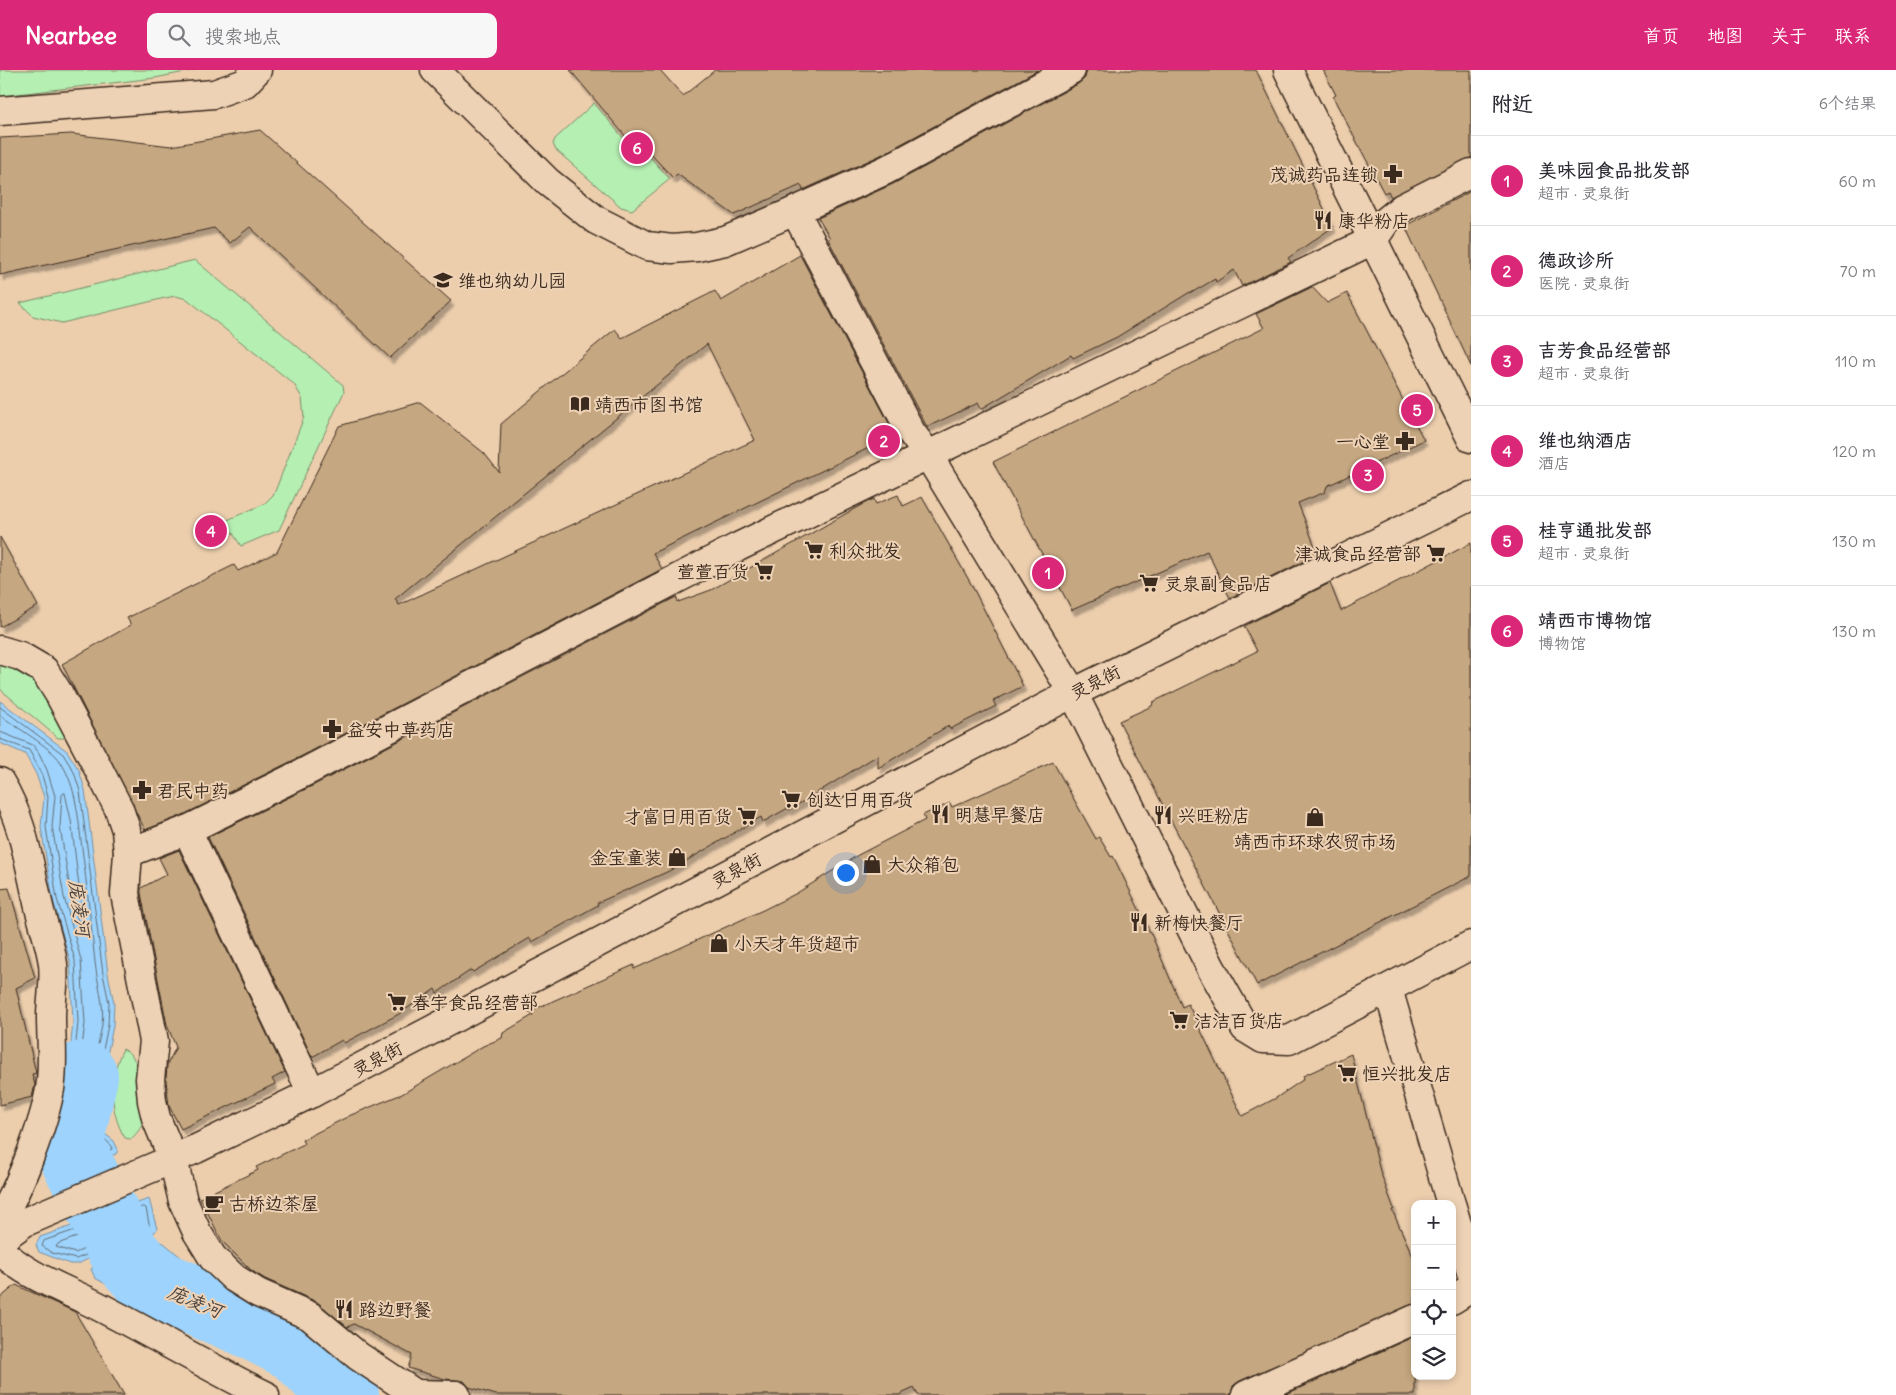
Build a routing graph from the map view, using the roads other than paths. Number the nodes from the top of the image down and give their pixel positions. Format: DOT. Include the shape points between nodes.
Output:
graph roads {
  1 [pos="257,70"];
  2 [pos="435,70"];
  3 [pos="1071,70"];
  4 [pos="1288,70"];
  5 [pos="0,111"];
  6 [pos="1471,172"];
  7 [pos="795,211"];
  8 [pos="1373,240"];
  9 [pos="1471,438"];
  10 [pos="928,455"];
  11 [pos="1471,496"];
  12 [pos="0,650"];
  13 [pos="1073,693"];
  14 [pos="0,782"];
  15 [pos="187,830"];
  16 [pos="128,853"];
  17 [pos="1471,945"];
  18 [pos="1388,989"];
  19 [pos="312,1093"];
  20 [pos="173,1158"];
  21 [pos="1450,1200"];
  22 [pos="12,1221"];
  23 [pos="1456,1221"];
  24 [pos="0,1240"];
  25 [pos="0,1250"];
  26 [pos="1471,1272"];
  27 [pos="1471,1288"];
  28 [pos="1456,1297"];
  29 [pos="1411,1321"];
  30 [pos="416,1394"];
  31 [pos="265,1395"];
  32 [pos="456,1395"];
  33 [pos="1246,1395"];
  1 -- 5 [label="street" via="246,83 214,94"];
  2 -- 7 [label="street" via="548,182 596,220 647,246 672,249 716,243"];
  3 -- 7 [label="street" via="886,170"];
  4 -- 8 [label="street"];
  6 -- 8 [label="street" via="1402,208 1386,221"];
  7 -- 10 [label="street" via="911,432"];
  8 -- 9 [label="street"];
  8 -- 10 [label="street"];
  10 -- 13 [label="street"];
  10 -- 15 [label="street" via="729,552 585,625 488,679"];
  11 -- 13 [label="street, 灵泉街"];
  12 -- 16 [label="street" via="26,659 44,670 119,809 126,830"];
  13 -- 18 [label="street" via="1211,968 1245,1028 1262,1039 1289,1040"];
  13 -- 19 [label="street, 灵泉街"];
  14 -- 22 [label="street" via="17,817 28,855 55,983 51,1014 50,1089 35,1140 10,1202"];
  15 -- 16 [label="street"];
  15 -- 19 [label="street"];
  16 -- 20 [label="street" via="125,894 154,1041 150,1079 152,1101"];
  17 -- 18 [label="street"];
  18 -- 21 [label="street"];
  19 -- 20 [label="street, 灵泉街"];
  20 -- 22 [label="street, 灵泉街"];
  20 -- 30 [label="street" via="184,1201 213,1258 258,1294 310,1316 358,1356"];
  22 -- 24 [label="street, 灵泉街"];
  23 -- 26 [label="street"];
  25 -- 31 [label="street" via="14,1264"];
  27 -- 28 [label="street"];
  29 -- 33 [label="street"];
  30 -- 32 [label="street"];
}
